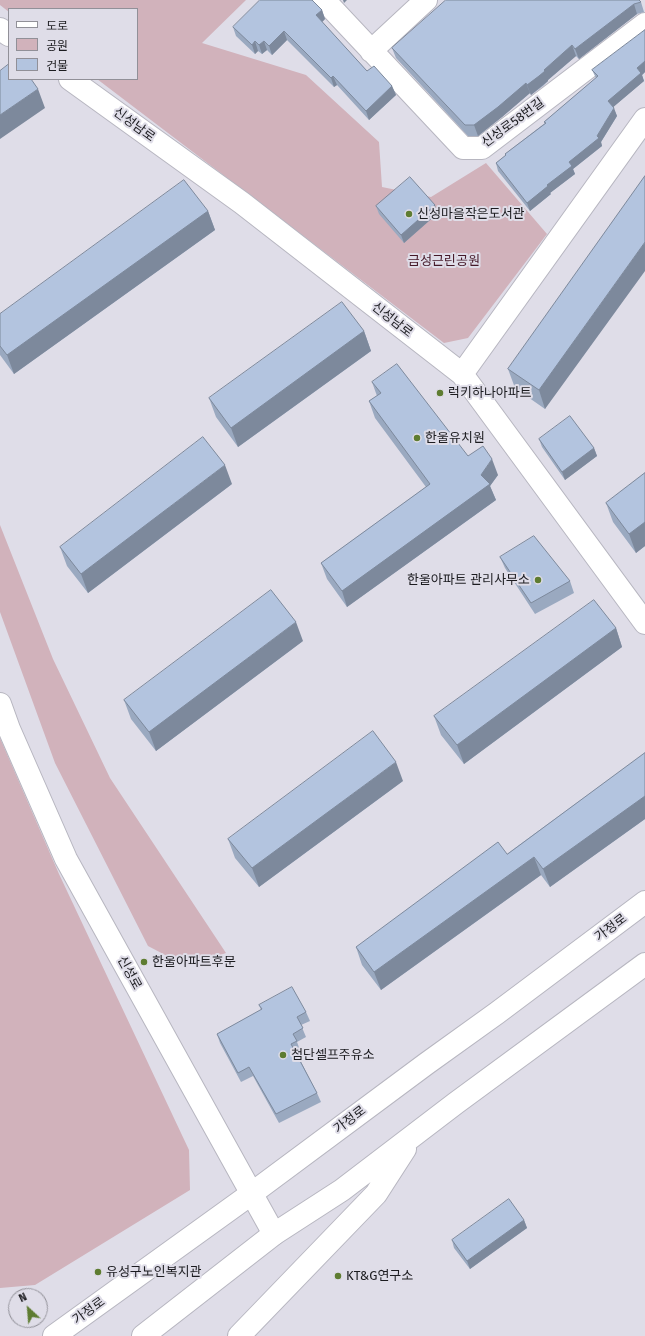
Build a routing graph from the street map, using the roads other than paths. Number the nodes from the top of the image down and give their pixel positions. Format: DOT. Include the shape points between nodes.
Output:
graph roads {
  1 [pos="324,0"];
  2 [pos="426,0"];
  3 [pos="645,24"];
  4 [pos="371,51"];
  5 [pos="71,80"];
  6 [pos="645,118"];
  7 [pos="462,374"];
  8 [pos="645,623"];
  9 [pos="0,704"];
  10 [pos="645,902"];
  11 [pos="645,964"];
  12 [pos="414,1135"];
  13 [pos="251,1194"];
  14 [pos="274,1234"];
  15 [pos="54,1336"];
  16 [pos="143,1336"];
  17 [pos="239,1336"];
  1 -- 4 [label="street, 신성로58번길"];
  2 -- 4 [label="street"];
  3 -- 4 [label="street, 신성로58번길" via="482,148 463,148"];
  5 -- 7 [label="street, 신성남로" via="242,203"];
  6 -- 7 [label="street"];
  7 -- 8 [label="street, 신성남로"];
  9 -- 13 [label="street, 신성로" via="66,859"];
  10 -- 13 [label="street, 가정로"];
  11 -- 12 [label="street"];
  12 -- 14 [label="street" via="342,1190"];
  12 -- 17 [label="street" via="376,1194"];
  13 -- 14 [label="street, 신성로"];
  13 -- 15 [label="street, 가정로"];
  14 -- 16 [label="street"];
}
